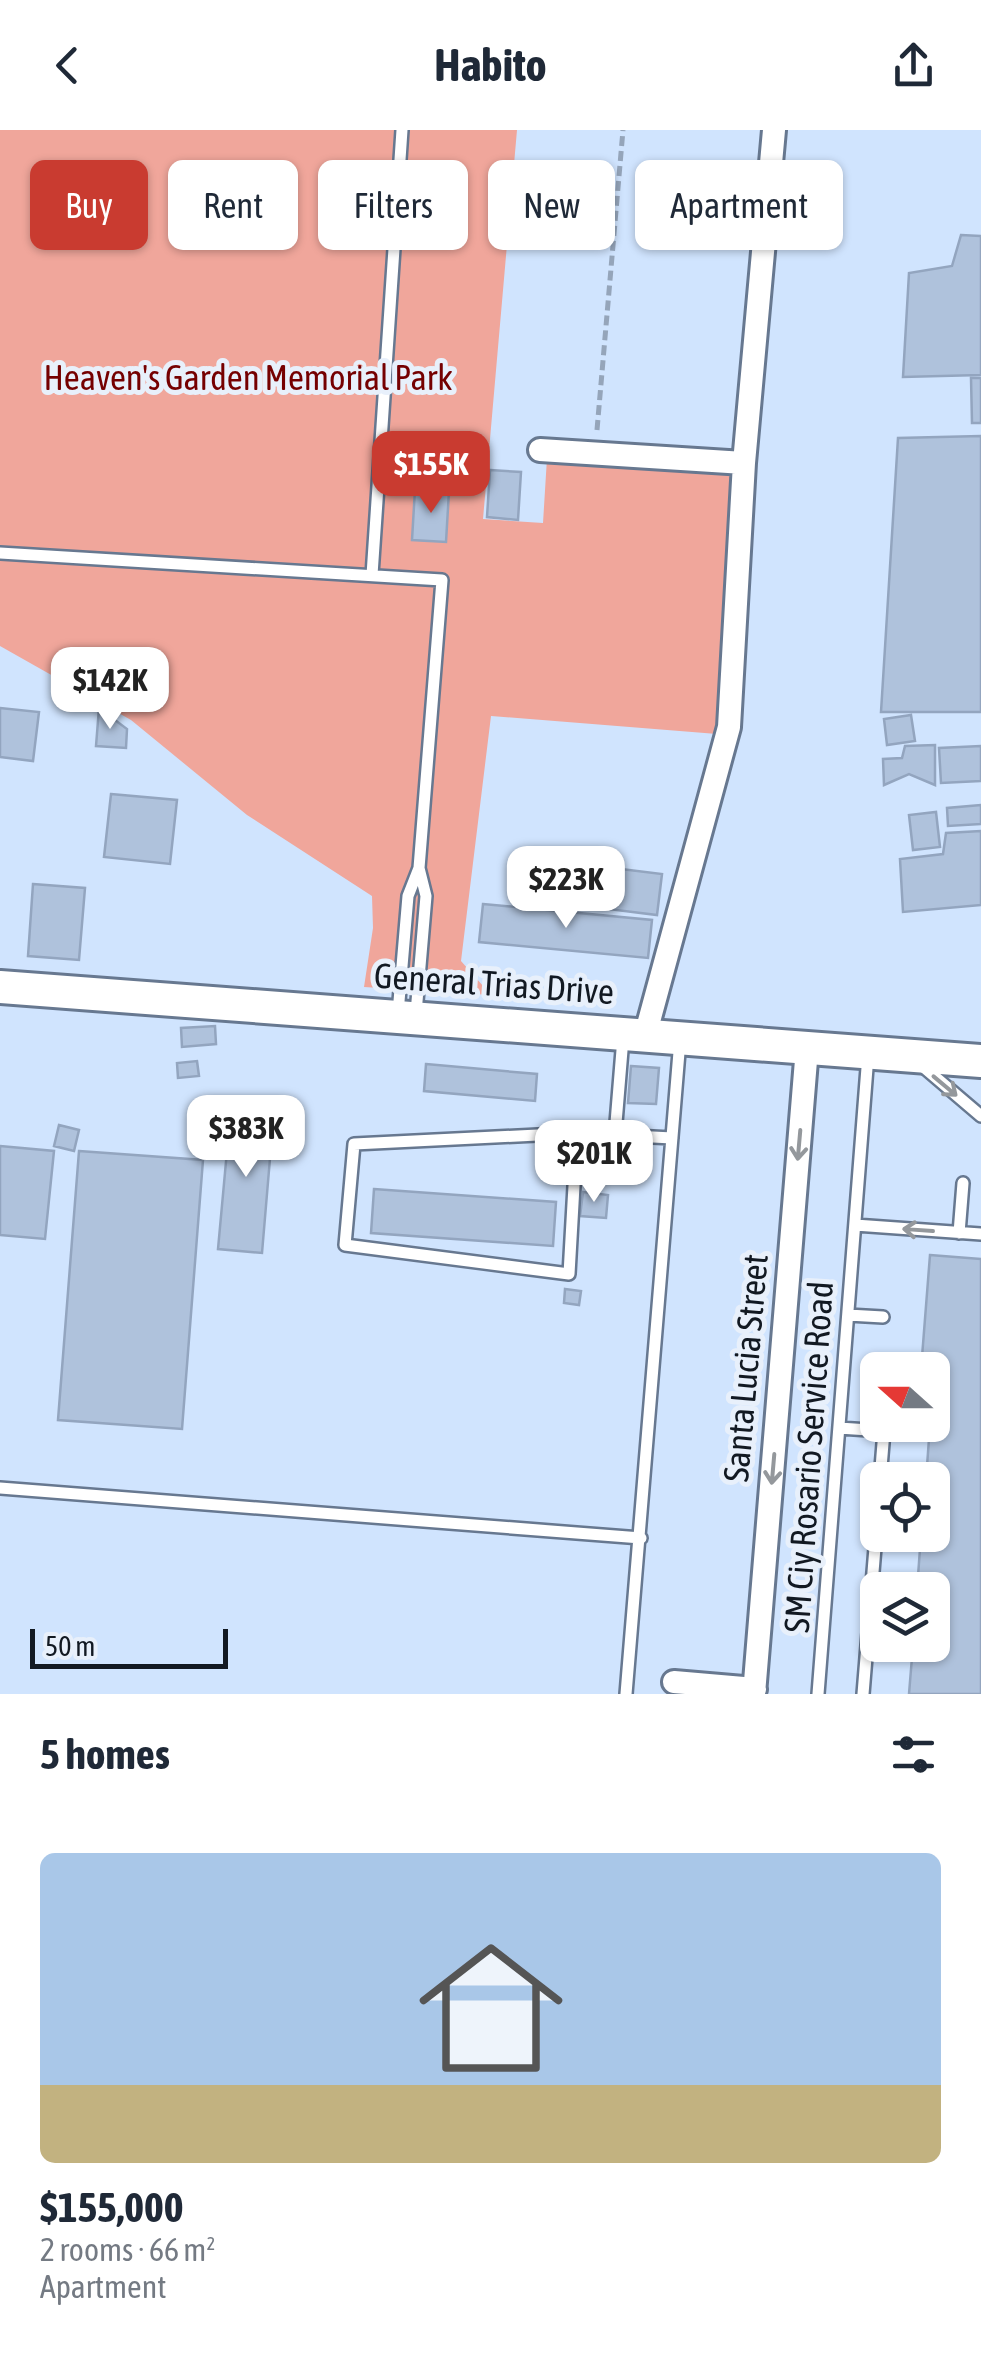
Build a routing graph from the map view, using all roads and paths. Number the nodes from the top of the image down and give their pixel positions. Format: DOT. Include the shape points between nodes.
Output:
graph roads {
  1 [pos="402,130"];
  2 [pos="623,130"];
  3 [pos="774,130"];
  4 [pos="540,450"];
  5 [pos="595,453"];
  6 [pos="744,463"];
  7 [pos="0,553"];
  8 [pos="372,575"];
  9 [pos="0,987"];
  10 [pos="407,1018"];
  11 [pos="634,1035"];
  12 [pos="680,1038"];
  13 [pos="807,1048"];
  14 [pos="868,1052"];
  15 [pos="909,1055"];
  16 [pos="981,1061"];
  17 [pos="981,1116"];
  18 [pos="578,1133"];
  19 [pos="615,1135"];
  20 [pos="672,1138"];
  21 [pos="963,1183"];
  22 [pos="855,1225"];
  23 [pos="959,1233"];
  24 [pos="981,1234"];
  25 [pos="848,1314"];
  26 [pos="883,1317"];
  27 [pos="839,1428"];
  28 [pos="882,1462"];
  29 [pos="0,1488"];
  30 [pos="642,1538"];
  31 [pos="875,1552"];
  32 [pos="674,1682"];
  33 [pos="754,1692"];
  34 [pos="626,1694"];
  35 [pos="818,1694"];
  36 [pos="864,1694"];
  1 -- 8 [label="lane"];
  2 -- 5 [label="path"];
  3 -- 6 [label="street"];
  4 -- 5 [label="street"];
  5 -- 6 [label="street"];
  6 -- 11 [label="street" via="729,727"];
  7 -- 8 [label="lane"];
  8 -- 10 [label="lane" via="443,583 420,868 408,896"];
  9 -- 10 [label="main road, General Trias Drive"];
  10 -- 11 [label="main road, General Trias Drive"];
  11 -- 12 [label="main road, General Trias Drive"];
  11 -- 19 [label="lane"];
  12 -- 13 [label="main road, General Trias Drive"];
  12 -- 20 [label="lane"];
  13 -- 14 [label="main road, General Trias Drive"];
  13 -- 33 [label="street, Santa Lucia Street, one-way"];
  14 -- 15 [label="main road, General Trias Drive"];
  14 -- 22 [label="lane, SM Ciy Rosario Service Road"];
  15 -- 16 [label="main road, General Trias Drive"];
  15 -- 17 [label="lane, one-way"];
  18 -- 18 [label="lane" via="354,1144 345,1245 569,1274"];
  18 -- 19 [label="lane"];
  19 -- 20 [label="lane"];
  20 -- 30 [label="lane"];
  21 -- 23 [label="lane"];
  23 -- 22 [label="lane, one-way"];
  22 -- 25 [label="lane, SM Ciy Rosario Service Road"];
  23 -- 24 [label="lane"];
  25 -- 26 [label="lane"];
  25 -- 27 [label="lane, SM Ciy Rosario Service Road"];
  27 -- 28 [label="lane" via="884,1432"];
  27 -- 35 [label="lane, SM Ciy Rosario Service Road"];
  29 -- 30 [label="lane"];
  30 -- 34 [label="lane"];
  31 -- 36 [label="lane"];
  32 -- 33 [label="street"];
}
